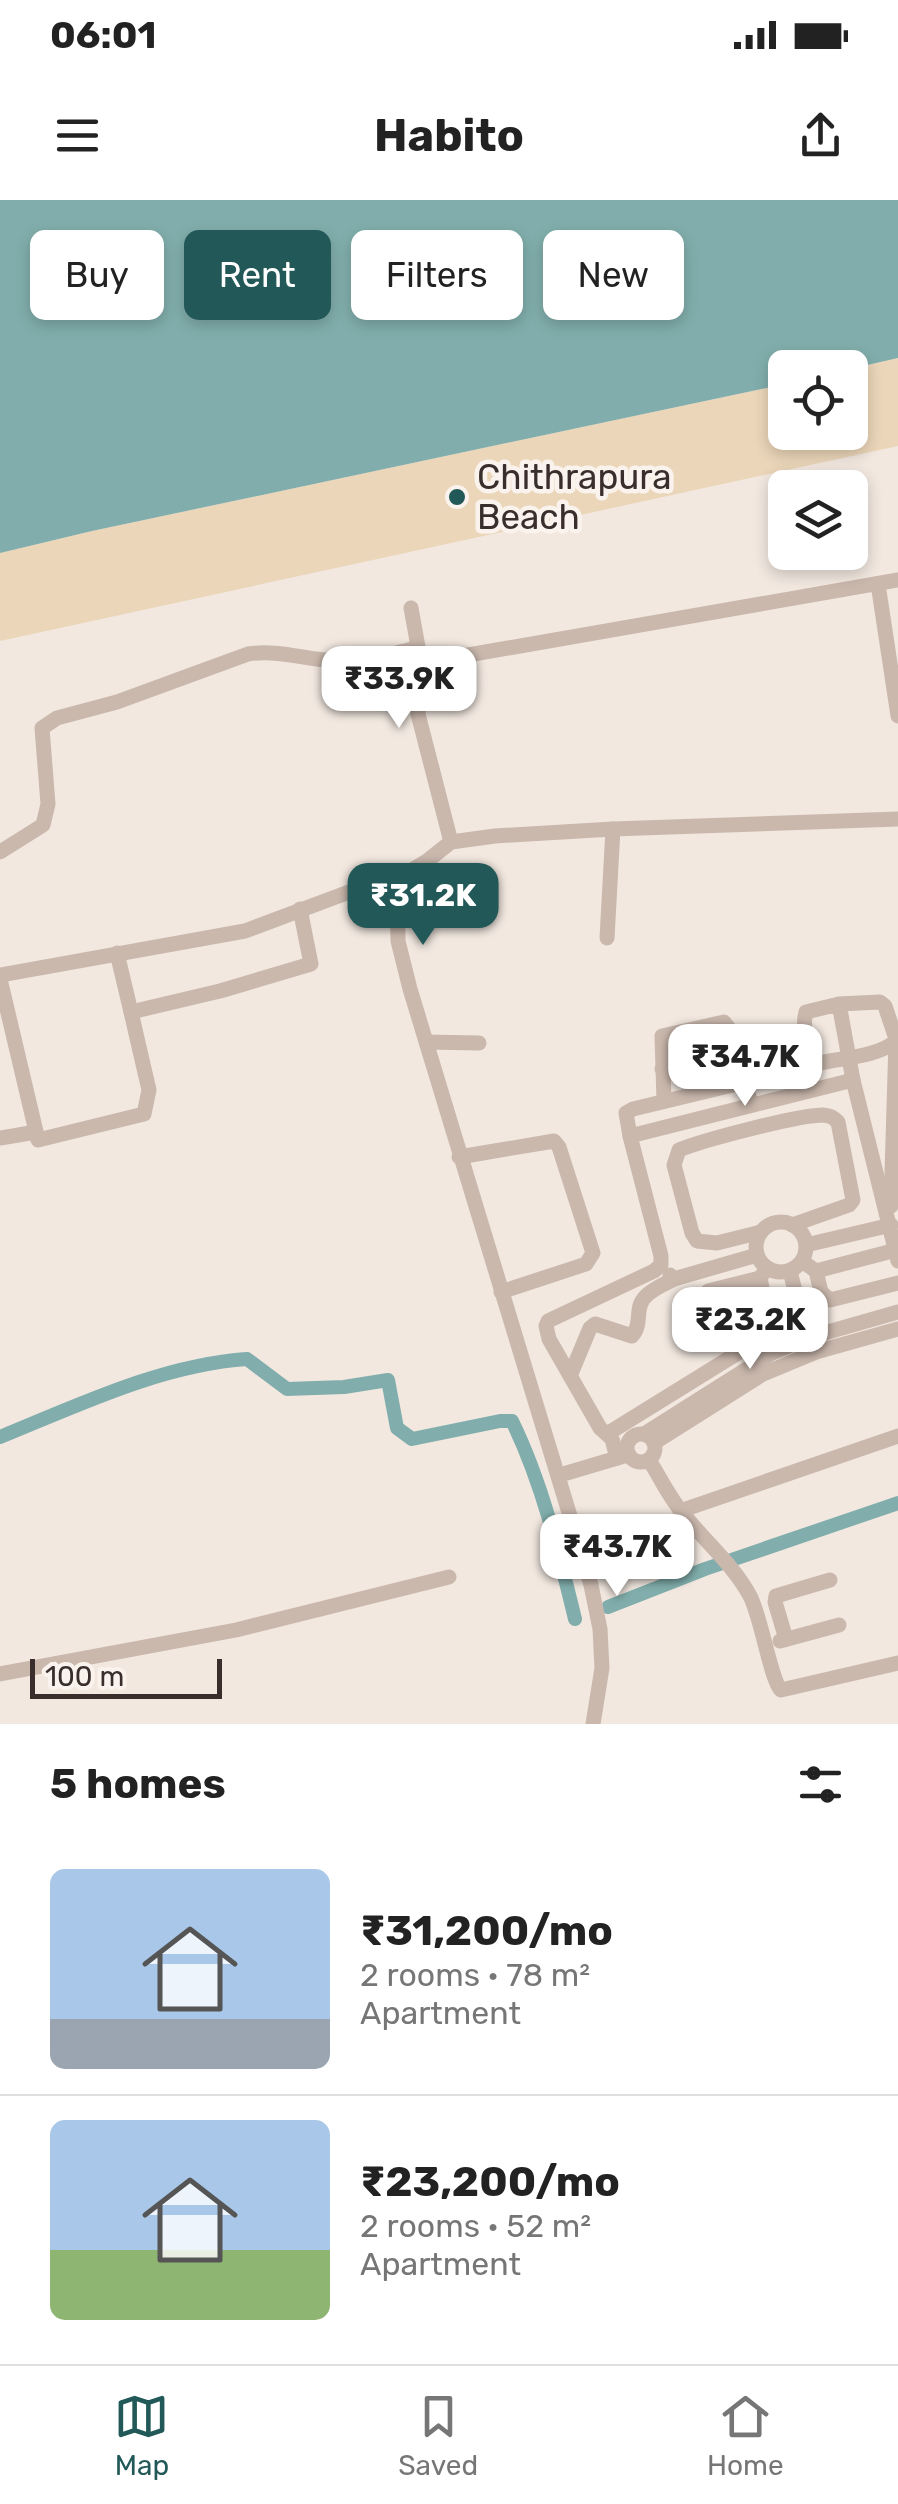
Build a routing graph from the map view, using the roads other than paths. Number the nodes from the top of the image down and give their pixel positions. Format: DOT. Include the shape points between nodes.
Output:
graph roads {
  1 [pos="898,580"];
  2 [pos="878,584"];
  3 [pos="411,608"];
  4 [pos="417,648"];
  5 [pos="422,668"];
  6 [pos="898,716"];
  7 [pos="898,800"];
  8 [pos="897,819"];
  9 [pos="613,829"];
  10 [pos="450,842"];
  11 [pos="0,852"];
  12 [pos="396,879"];
  13 [pos="300,909"];
  14 [pos="607,938"];
  15 [pos="118,953"];
  16 [pos="0,977"];
  17 [pos="839,1004"];
  18 [pos="131,1012"];
  19 [pos="896,1040"];
  20 [pos="426,1042"];
  21 [pos="479,1043"];
  22 [pos="736,1051"];
  23 [pos="848,1057"];
  24 [pos="662,1069"];
  25 [pos="853,1080"];
  26 [pos="745,1082"];
  27 [pos="777,1098"];
  28 [pos="664,1102"];
  29 [pos="752,1104"];
  30 [pos="720,1112"];
  31 [pos="783,1122"];
  32 [pos="36,1132"];
  33 [pos="866,1134"];
  34 [pos="630,1136"];
  35 [pos="0,1138"];
  36 [pos="726,1138"];
  37 [pos="842,1141"];
  38 [pos="460,1157"];
  39 [pos="792,1225"];
  40 [pos="891,1225"];
  41 [pos="762,1232"];
  42 [pos="897,1256"];
  43 [pos="799,1259"];
  44 [pos="660,1265"];
  45 [pos="761,1267"];
  46 [pos="702,1271"];
  47 [pos="816,1271"];
  48 [pos="674,1280"];
  49 [pos="898,1282"];
  50 [pos="708,1291"];
  51 [pos="501,1292"];
  52 [pos="898,1312"];
  53 [pos="719,1327"];
  54 [pos="898,1328"];
  55 [pos="807,1338"];
  56 [pos="728,1358"];
  57 [pos="570,1376"];
  58 [pos="603,1431"];
  59 [pos="898,1436"];
  60 [pos="649,1438"];
  61 [pos="617,1458"];
  62 [pos="649,1460"];
  63 [pos="560,1474"];
  64 [pos="680,1510"];
  65 [pos="450,1577"];
  66 [pos="830,1580"];
  67 [pos="839,1625"];
  68 [pos="786,1639"];
  69 [pos="768,1647"];
  70 [pos="898,1663"];
  71 [pos="0,1674"];
  72 [pos="593,1724"];
  1 -- 2 [label="street"];
  2 -- 5 [label="street"];
  2 -- 6 [label="street"];
  3 -- 4 [label="street"];
  4 -- 5 [label="street"];
  4 -- 11 [label="street" via="362,661 248,654 57,718 42,728 48,804 43,825"];
  5 -- 10 [label="street" via="418,714"];
  7 -- 8 [label="street"];
  8 -- 9 [label="street"];
  9 -- 10 [label="street"];
  9 -- 14 [label="street"];
  10 -- 12 [label="street"];
  12 -- 13 [label="street"];
  12 -- 20 [label="street" via="398,941"];
  13 -- 15 [label="street" via="245,930"];
  13 -- 18 [label="street" via="311,964"];
  15 -- 16 [label="street"];
  15 -- 18 [label="street"];
  16 -- 32 [label="street"];
  17 -- 19 [label="street" via="880,1002"];
  17 -- 23 [label="street"];
  17 -- 23 [label="street" via="806,1012 804,1023 814,1061"];
  18 -- 32 [label="street" via="149,1090 144,1114 38,1140"];
  19 -- 23 [label="street"];
  19 -- 40 [label="street"];
  20 -- 21 [label="street"];
  20 -- 38 [label="street"];
  22 -- 24 [label="street"];
  22 -- 24 [label="street" via="724,1022 666,1033 660,1040"];
  22 -- 26 [label="street"];
  23 -- 25 [label="street"];
  24 -- 28 [label="street"];
  25 -- 27 [label="street"];
  25 -- 33 [label="street"];
  26 -- 28 [label="street"];
  26 -- 29 [label="street"];
  27 -- 29 [label="street"];
  27 -- 31 [label="street"];
  28 -- 34 [label="street" via="626,1113"];
  29 -- 30 [label="street"];
  30 -- 34 [label="street"];
  30 -- 36 [label="street"];
  31 -- 36 [label="street"];
  31 -- 37 [label="street" via="832,1117"];
  32 -- 35 [label="street"];
  33 -- 37 [label="street"];
  33 -- 40 [label="street"];
  34 -- 44 [label="street"];
  36 -- 41 [label="street" via="676,1156 692,1233 703,1243"];
  37 -- 39 [label="street" via="853,1200"];
  38 -- 51 [label="street"];
  38 -- 51 [label="street" via="554,1141 593,1253 586,1264"];
  39 -- 41 [label="street" via="775,1223"];
  39 -- 43 [label="street" via="799,1230"];
  40 -- 42 [label="street"];
  40 -- 43 [label="street"];
  41 -- 45 [label="street"];
  42 -- 47 [label="street"];
  43 -- 45 [label="street" via="774,1271"];
  43 -- 47 [label="street"];
  43 -- 55 [label="street"];
  44 -- 48 [label="street"];
  44 -- 57 [label="street" via="548,1320 547,1335"];
  45 -- 46 [label="street"];
  45 -- 50 [label="street"];
  45 -- 53 [label="street" via="765,1316"];
  46 -- 48 [label="street"];
  46 -- 50 [label="street"];
  47 -- 49 [label="street" via="830,1300"];
  48 -- 57 [label="street" via="645,1296 632,1336 602,1325 590,1328"];
  50 -- 53 [label="street"];
  51 -- 63 [label="street"];
  52 -- 55 [label="street"];
  53 -- 56 [label="street"];
  54 -- 55 [label="street"];
  55 -- 56 [label="street"];
  55 -- 60 [label="street" via="743,1369"];
  56 -- 58 [label="street"];
  57 -- 58 [label="street"];
  58 -- 61 [label="street"];
  59 -- 64 [label="street"];
  60 -- 61 [label="street" via="635,1435"];
  60 -- 62 [label="street"];
  61 -- 62 [label="street"];
  61 -- 63 [label="street"];
  62 -- 64 [label="street"];
  63 -- 72 [label="street" via="600,1629"];
  64 -- 69 [label="street" via="735,1572"];
  65 -- 71 [label="street" via="236,1630"];
  66 -- 68 [label="street" via="776,1596"];
  67 -- 68 [label="street"];
  68 -- 69 [label="street"];
  69 -- 70 [label="street" via="781,1690"];
}
